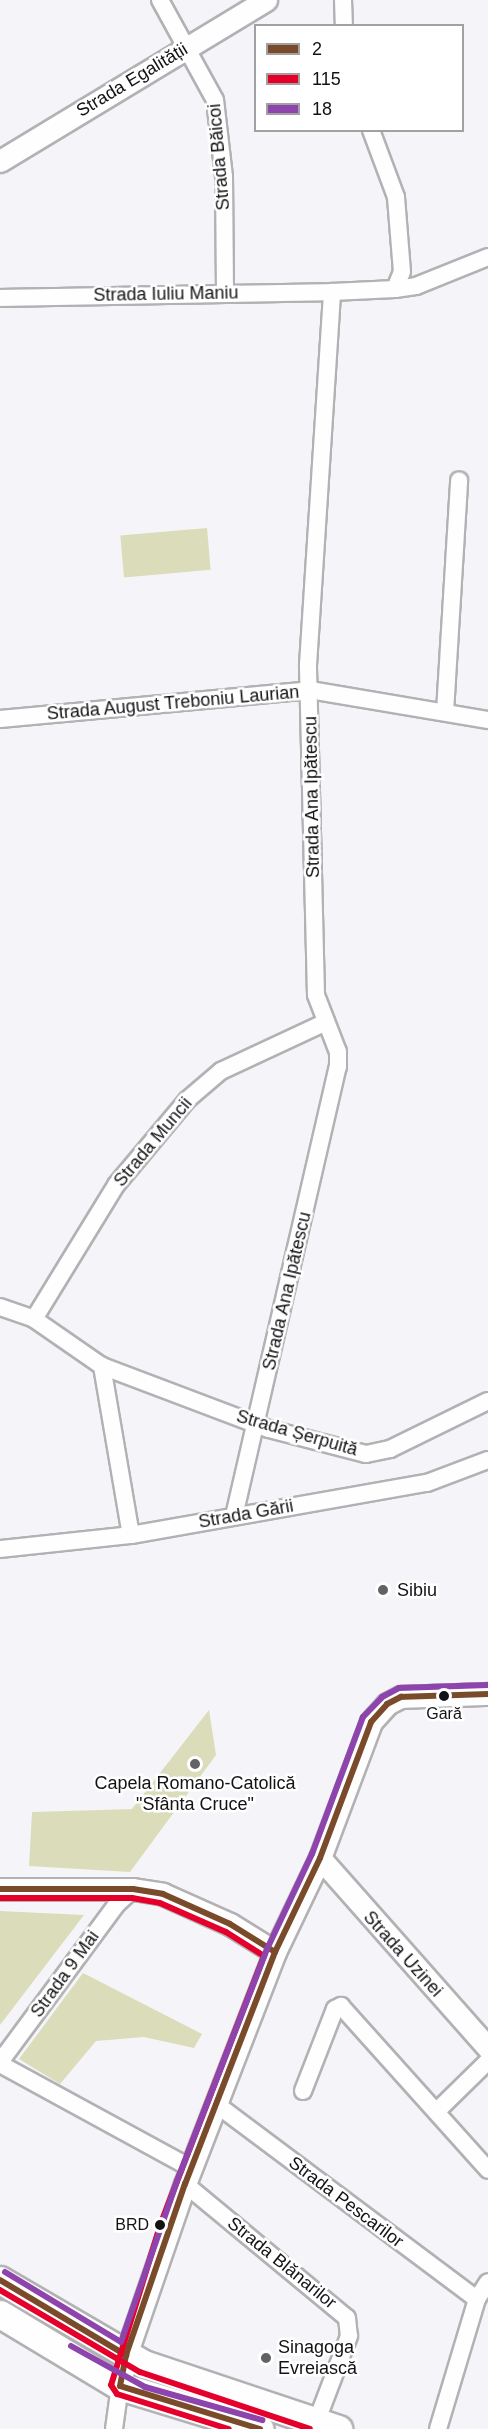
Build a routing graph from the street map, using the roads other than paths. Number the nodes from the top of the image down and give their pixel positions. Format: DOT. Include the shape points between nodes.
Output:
graph roads {
  1 [pos="160,0"];
  2 [pos="266,0"];
  3 [pos="344,0"];
  4 [pos="344,24"];
  5 [pos="188,46"];
  6 [pos="372,132"];
  7 [pos="0,161"];
  8 [pos="488,257"];
  9 [pos="395,289"];
  10 [pos="225,292"];
  11 [pos="332,292"];
  12 [pos="0,298"];
  13 [pos="459,480"];
  14 [pos="310,690"];
  15 [pos="445,712"];
  16 [pos="0,719"];
  17 [pos="488,720"];
  18 [pos="326,1022"];
  19 [pos="0,1307"];
  20 [pos="34,1319"];
  21 [pos="102,1366"];
  22 [pos="488,1401"];
  23 [pos="256,1424"];
  24 [pos="488,1460"];
  25 [pos="234,1516"];
  26 [pos="130,1535"];
  27 [pos="0,1549"];
  28 [pos="488,1694"];
  29 [pos="320,1858"];
  30 [pos="0,1889"];
  31 [pos="133,1889"];
  32 [pos="275,1952"];
  33 [pos="488,2049"];
  34 [pos="488,2061"];
  35 [pos="0,2063"];
  36 [pos="303,2091"];
  37 [pos="216,2104"];
  38 [pos="437,2111"];
  39 [pos="488,2169"];
  40 [pos="188,2176"];
  41 [pos="0,2280"];
  42 [pos="488,2282"];
  43 [pos="477,2299"];
  44 [pos="0,2314"];
  45 [pos="126,2355"];
  46 [pos="120,2386"];
  47 [pos="322,2427"];
  48 [pos="114,2429"];
  49 [pos="260,2429"];
  50 [pos="438,2429"];
  1 -- 5 [label="street, Strada Băicoi"];
  2 -- 5 [label="street, Strada Egalității"];
  3 -- 4 [label="street"];
  5 -- 7 [label="street, Strada Egalității"];
  5 -- 10 [label="street, Strada Băicoi" via="208,83 218,115"];
  6 -- 9 [label="street" via="401,218 402,272"];
  8 -- 9 [label="street" via="416,286"];
  9 -- 11 [label="street"];
  10 -- 11 [label="street, Strada Iuliu Maniu"];
  10 -- 12 [label="street, Strada Iuliu Maniu"];
  11 -- 14 [label="street, Strada Ana Ipătescu" via="311,610"];
  13 -- 15 [label="street"];
  14 -- 15 [label="street, Strada August Treboniu Laurian"];
  14 -- 16 [label="street, Strada August Treboniu Laurian"];
  14 -- 18 [label="street, Strada Ana Ipătescu" via="316,995"];
  15 -- 17 [label="street, Strada August Treboniu Laurian"];
  18 -- 20 [label="street, Strada Muncii" via="221,1071 187,1100 116,1185"];
  18 -- 23 [label="street, Strada Ana Ipătescu" via="338,1052 338,1067"];
  19 -- 20 [label="street, Strada Șerpuită"];
  20 -- 21 [label="street, Strada Șerpuită"];
  21 -- 23 [label="street, Strada Șerpuită"];
  21 -- 26 [label="street"];
  22 -- 23 [label="street, Strada Șerpuită" via="378,1453 366,1454"];
  23 -- 25 [label="street, Strada Ana Ipătescu"];
  24 -- 25 [label="street, Strada Gării" via="427,1483"];
  25 -- 26 [label="street, Strada Gării"];
  26 -- 27 [label="street, Strada Gării"];
  28 -- 29 [label="street" via="401,1697 382,1709 371,1722"];
  29 -- 32 [label="street"];
  29 -- 33 [label="street, Strada Uzinei"];
  30 -- 31 [label="street"];
  31 -- 32 [label="street" via="190,1904"];
  31 -- 35 [label="street, Strada 9 Mai" via="116,1905"];
  32 -- 37 [label="street"];
  34 -- 38 [label="street"];
  35 -- 40 [label="street, Strada Blănarilor"];
  36 -- 38 [label="street" via="335,2009 341,2006"];
  37 -- 40 [label="street"];
  37 -- 43 [label="street, Strada Pescarilor"];
  38 -- 39 [label="street"];
  40 -- 45 [label="street"];
  40 -- 47 [label="street, Strada Blănarilor" via="347,2318 349,2336"];
  41 -- 45 [label="main road"];
  42 -- 43 [label="street"];
  43 -- 50 [label="street"];
  44 -- 46 [label="main road"];
  45 -- 46 [label="street"];
  45 -- 47 [label="main road" via="189,2382"];
  46 -- 48 [label="street"];
  46 -- 49 [label="main road"];
}
